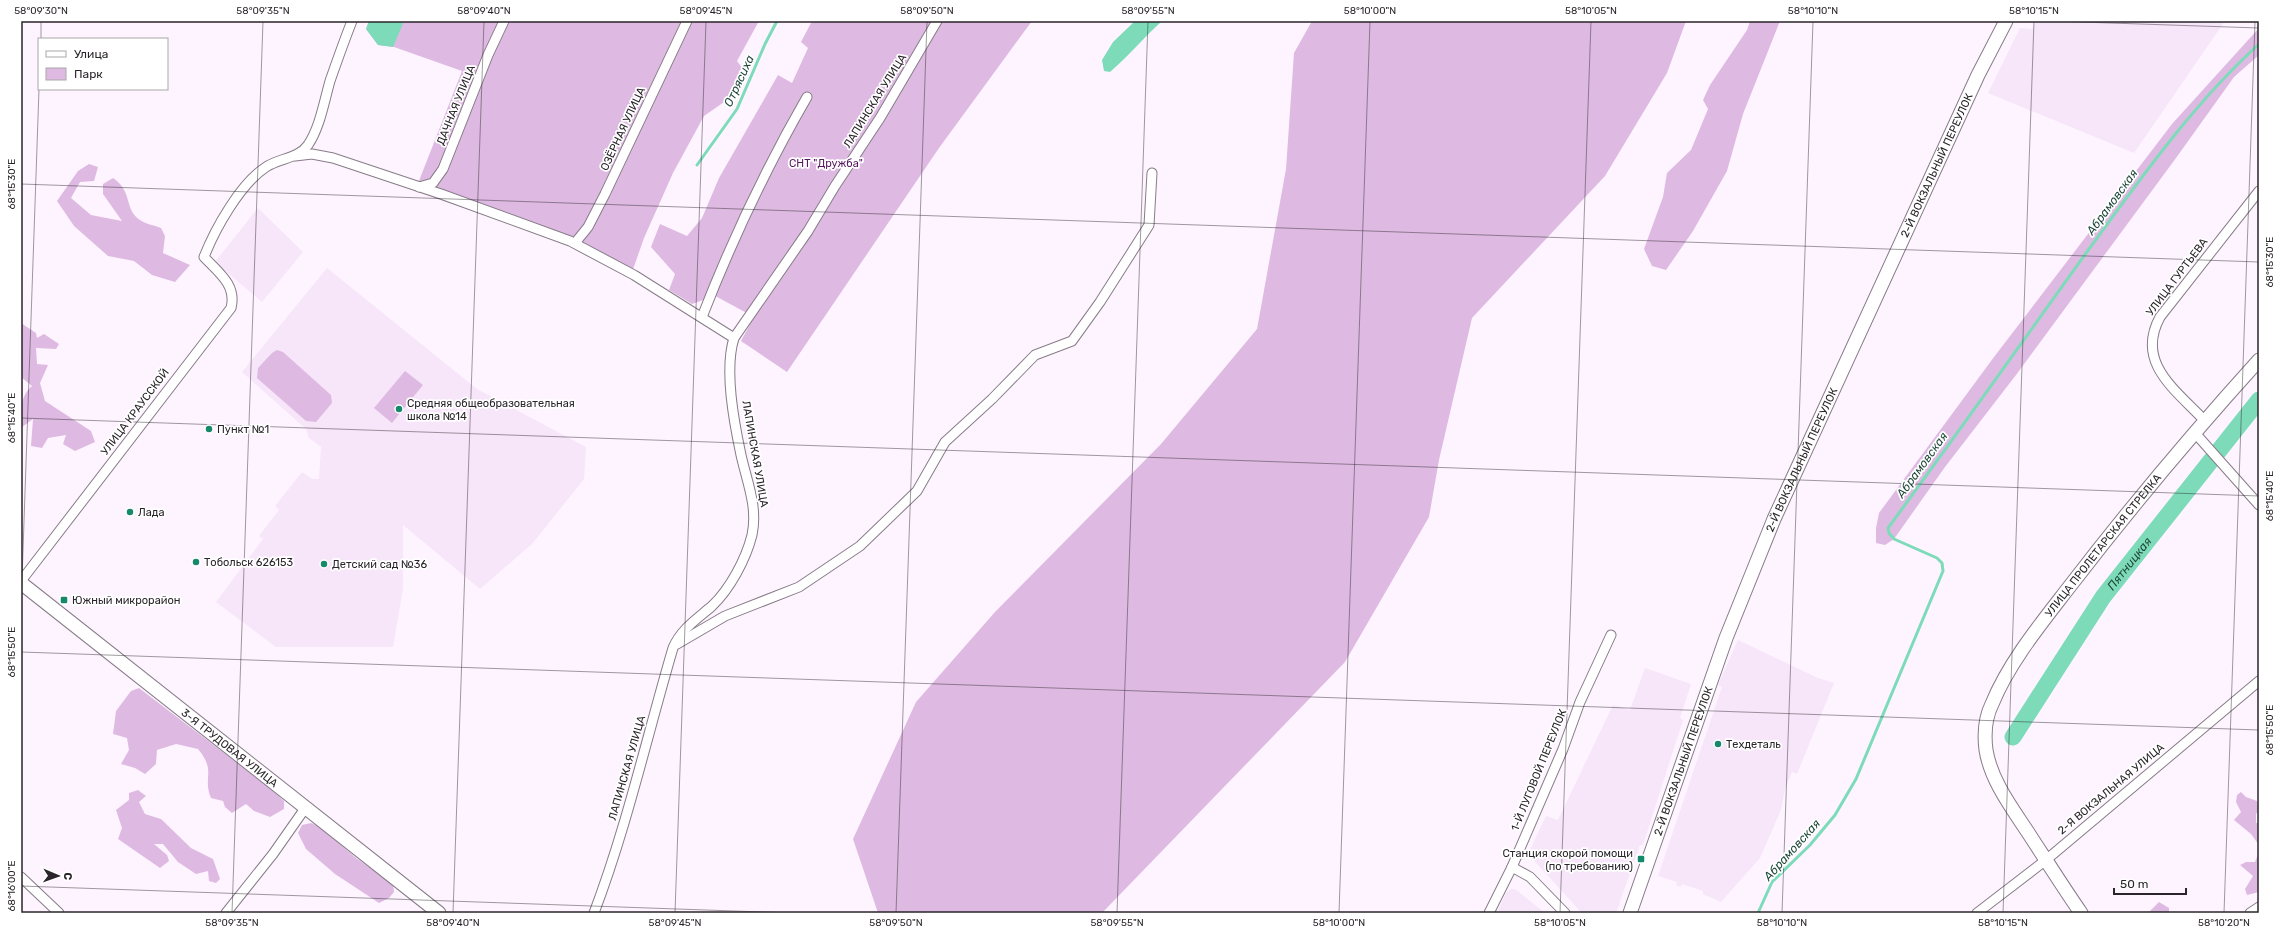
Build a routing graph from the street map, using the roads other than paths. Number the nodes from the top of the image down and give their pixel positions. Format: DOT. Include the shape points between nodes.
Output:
graph roads {
  1 [pos="352,21"];
  2 [pos="504,21"];
  3 [pos="687,21"];
  4 [pos="937,21"];
  5 [pos="2006,21"];
  6 [pos="808,97"];
  7 [pos="294,156"];
  8 [pos="1152,173"];
  9 [pos="419,187"];
  10 [pos="2259,191"];
  11 [pos="574,243"];
  12 [pos="702,317"];
  13 [pos="734,338"];
  14 [pos="2259,360"];
  15 [pos="2205,421"];
  16 [pos="2194,433"];
  17 [pos="2259,505"];
  18 [pos="21,582"];
  19 [pos="1611,636"];
  20 [pos="673,648"];
  21 [pos="2259,681"];
  22 [pos="306,808"];
  23 [pos="2046,860"];
  24 [pos="1512,867"];
  25 [pos="21,877"];
  26 [pos="2259,907"];
  27 [pos="59,913"];
  28 [pos="226,913"];
  29 [pos="439,913"];
  30 [pos="594,913"];
  31 [pos="1489,913"];
  32 [pos="1565,913"];
  33 [pos="1630,913"];
  34 [pos="1977,913"];
  35 [pos="2081,913"];
  36 [pos="2250,913"];
  1 -- 7 [label="street" via="313,136 304,149"];
  2 -- 9 [label="street, ДАЧНАЯ УЛИЦА" via="443,169 433,183"];
  3 -- 11 [label="street, ОЗЁРНАЯ УЛИЦА" via="605,194 588,227"];
  4 -- 13 [label="street, ЛАПИНСКАЯ УЛИЦА" via="880,118 808,231"];
  5 -- 33 [label="street, 2-Й ВОКЗАЛЬНЫЙ ПЕРЕУЛОК" via="1975,82 1774,518 1726,638"];
  6 -- 12 [label="street" via="756,190 727,252"];
  7 -- 9 [label="street" via="312,154 333,158"];
  7 -- 18 [label="street, УЛИЦА КРАУССКОЙ" via="270,164 253,179 221,221 204,257 230,286 233,292 231,308"];
  8 -- 20 [label="street" via="1149,225 1072,341 1036,355 945,442 917,491 860,546 799,587 725,616 683,639"];
  9 -- 11 [label="street"];
  10 -- 15 [label="street, УЛИЦА ГУРТЬЕВА" via="2160,317 2152,335 2152,354 2159,371"];
  11 -- 12 [label="street" via="634,275"];
  12 -- 13 [label="street"];
  13 -- 20 [label="street, ЛАПИНСКАЯ УЛИЦА" via="730,357 731,377 739,443 754,505 752,536 724,591 712,606 685,629"];
  14 -- 15 [label="street, УЛИЦА ПРОЛЕТАРСКАЯ СТРЕЛКА"];
  15 -- 16 [label="street, УЛИЦА ПРОЛЕТАРСКАЯ СТРЕЛКА"];
  16 -- 17 [label="street"];
  16 -- 23 [label="street, УЛИЦА ПРОЛЕТАРСКАЯ СТРЕЛКА" via="2045,618 1996,695 1988,713 1986,750 1993,775"];
  18 -- 22 [label="street, 3-Я ТРУДОВАЯ УЛИЦА"];
  19 -- 24 [label="street, 1-Й ЛУГОВОЙ ПЕРЕУЛОК" via="1580,702 1563,749"];
  20 -- 30 [label="street, ЛАПИНСКАЯ УЛИЦА" via="638,780"];
  21 -- 23 [label="street, 2-Я ВОКЗАЛЬНАЯ УЛИЦА"];
  22 -- 28 [label="street"];
  22 -- 29 [label="street, 3-Я ТРУДОВАЯ УЛИЦА"];
  23 -- 34 [label="street, 2-Я ВОКЗАЛЬНАЯ УЛИЦА"];
  23 -- 35 [label="street, УЛИЦА ПРОЛЕТАРСКАЯ СТРЕЛКА"];
  24 -- 31 [label="street, 1-Й ЛУГОВОЙ ПЕРЕУЛОК"];
  24 -- 32 [label="street" via="1530,877"];
  25 -- 27 [label="street"];
  26 -- 36 [label="street"];
}
